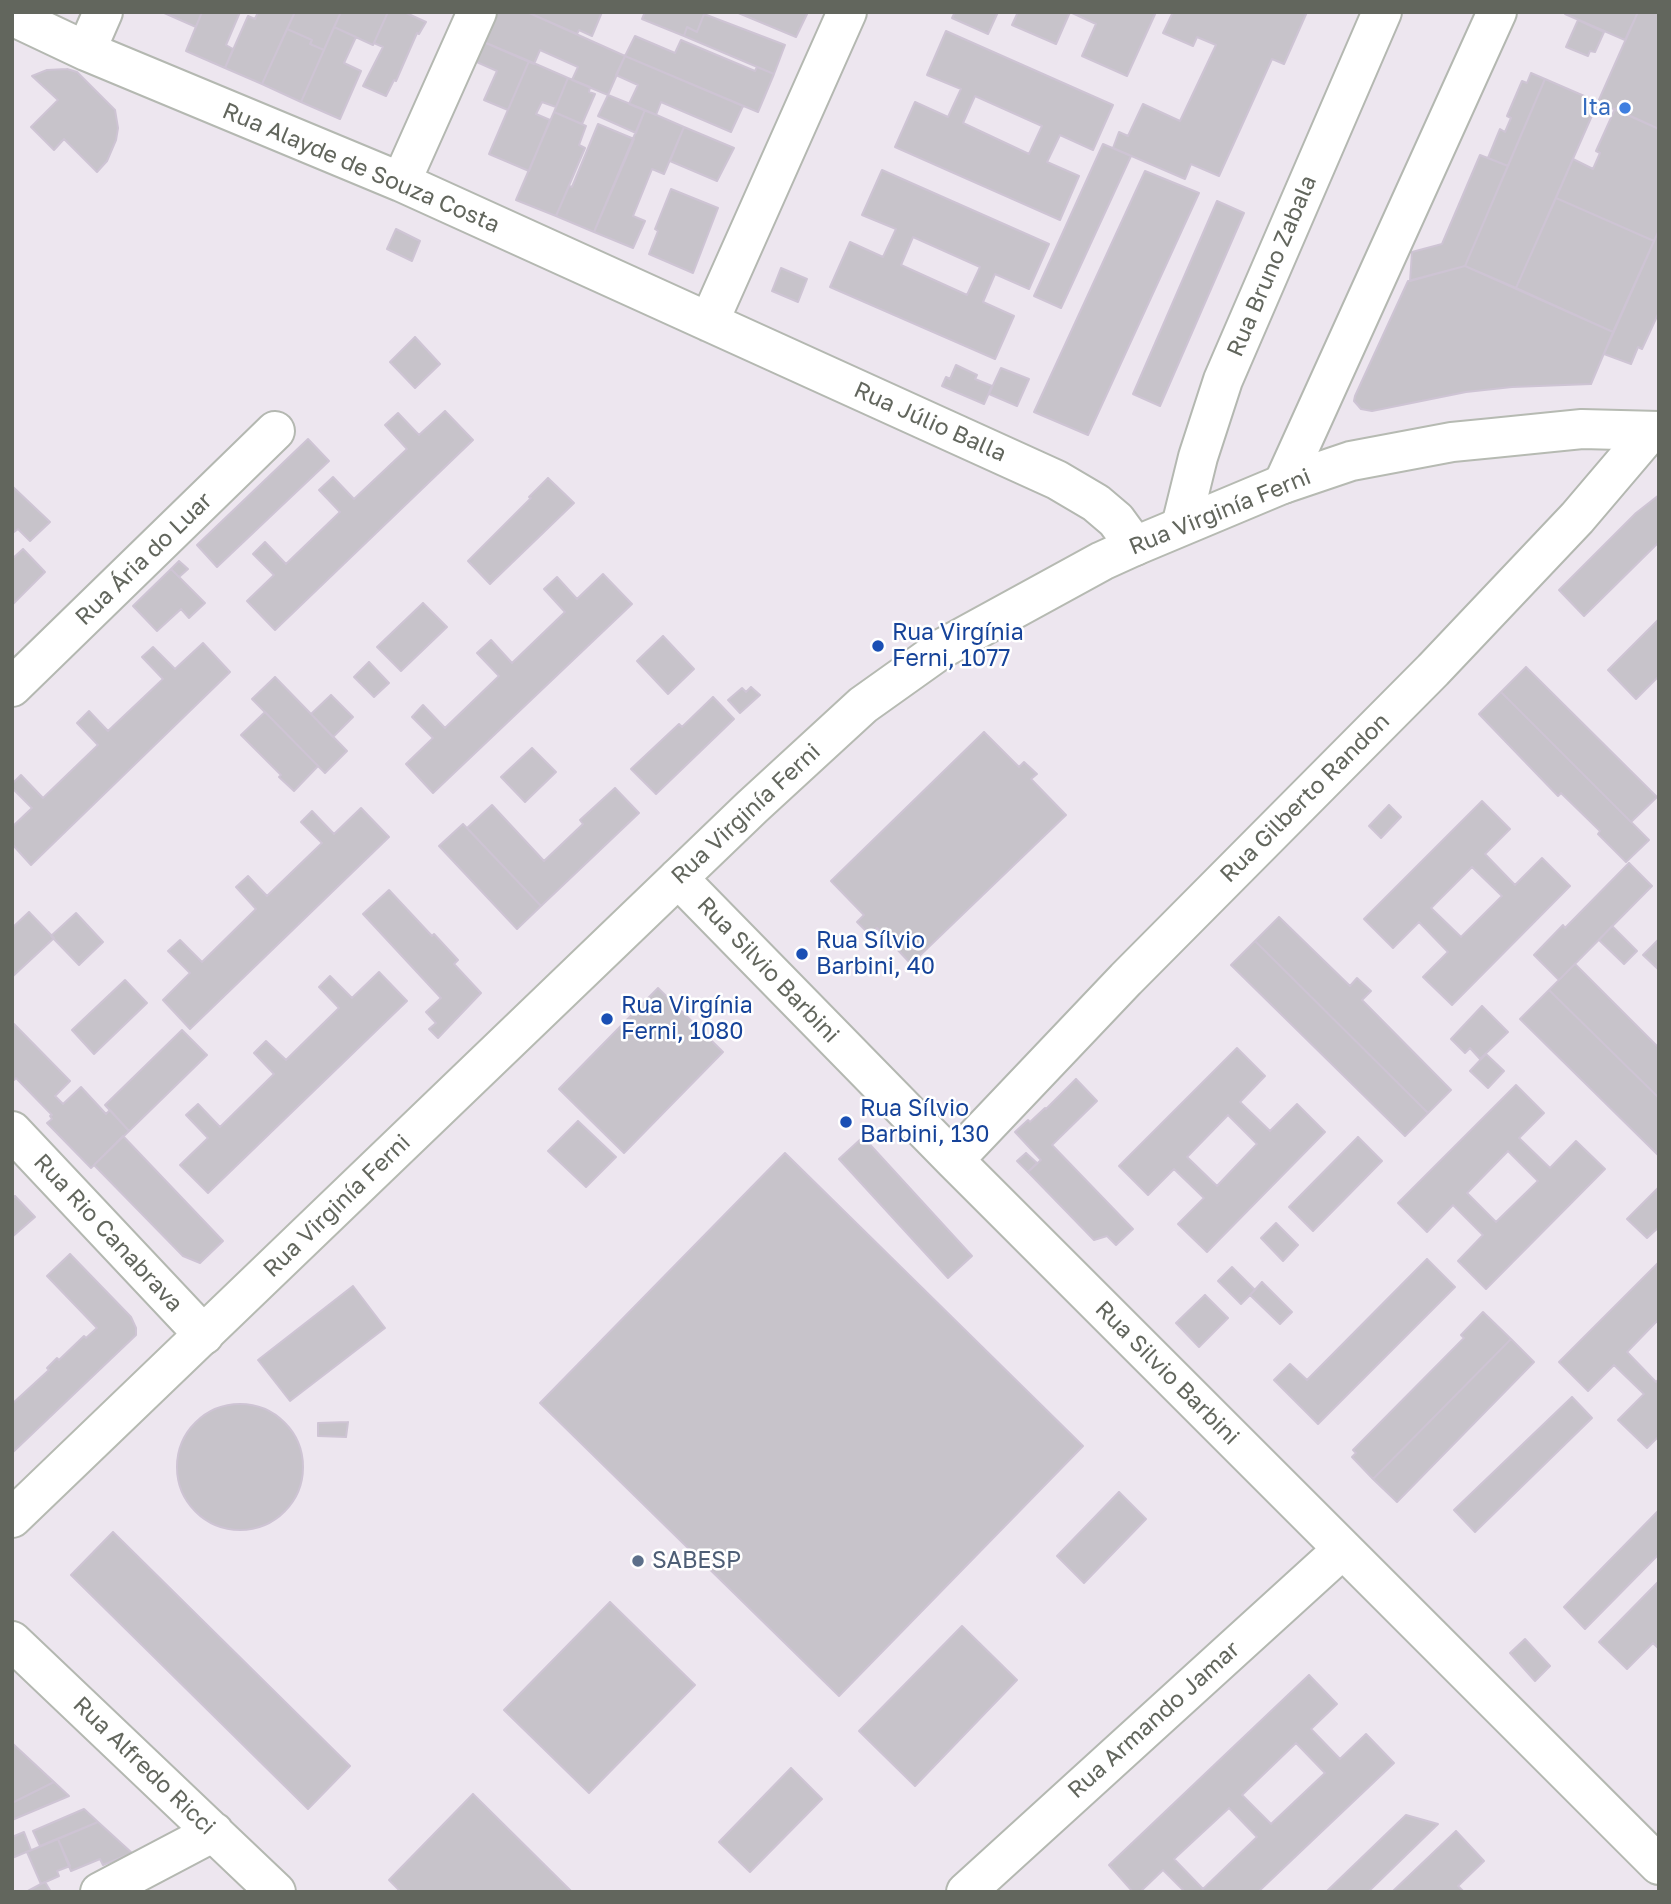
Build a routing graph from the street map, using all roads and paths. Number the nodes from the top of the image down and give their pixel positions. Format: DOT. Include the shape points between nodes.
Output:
graph roads {
  1 [pos="103,12"];
  2 [pos="477,12"];
  3 [pos="847,12"];
  4 [pos="1382,12"];
  5 [pos="1497,12"];
  6 [pos="12,16"];
  7 [pos="86,51"];
  8 [pos="401,182"];
  9 [pos="709,322"];
  10 [pos="275,431"];
  11 [pos="1655,431"];
  12 [pos="1283,484"];
  13 [pos="1181,526"];
  14 [pos="1135,546"];
  15 [pos="12,687"];
  16 [pos="678,878"];
  17 [pos="12,1131"];
  18 [pos="954,1160"];
  19 [pos="204,1335"];
  20 [pos="12,1518"];
  21 [pos="1343,1549"];
  22 [pos="12,1640"];
  23 [pos="214,1832"];
  24 [pos="1657,1858"];
  25 [pos="100,1892"];
  26 [pos="276,1892"];
  27 [pos="966,1892"];
  1 -- 7 [label="street"];
  2 -- 8 [label="street"];
  3 -- 9 [label="street"];
  4 -- 13 [label="street, Rua Bruno Zabala" via="1223,380"];
  5 -- 12 [label="street"];
  6 -- 7 [label="street, Rua Alayde de Souza Costa"];
  7 -- 8 [label="street, Rua Alayde de Souza Costa"];
  8 -- 9 [label="street, Rua Alayde de Souza Costa"];
  9 -- 14 [label="street, Rua Júlio Balla" via="1057,480 1106,511"];
  10 -- 15 [label="street, Rua Ária do Luar"];
  11 -- 12 [label="street, Rua Virginía Ferni" via="1582,429 1452,442 1351,461"];
  11 -- 18 [label="street, Rua Gilberto Randon" via="1433,670 1126,979"];
  12 -- 13 [label="street, Rua Virginía Ferni"];
  13 -- 14 [label="street, Rua Virginía Ferni"];
  14 -- 16 [label="street, Rua Virginía Ferni" via="943,648 863,705"];
  16 -- 18 [label="street, Rua Silvio Barbini"];
  16 -- 19 [label="street, Rua Virginía Ferni"];
  17 -- 19 [label="street, Rua Rio Canabrava"];
  18 -- 21 [label="street, Rua Silvio Barbini"];
  19 -- 20 [label="street, Rua Virginía Ferni"];
  21 -- 24 [label="street, Rua Silvio Barbini"];
  21 -- 27 [label="street, Rua Armando Jamar"];
  22 -- 23 [label="street, Rua Alfredo Ricci"];
  23 -- 25 [label="street"];
  23 -- 26 [label="street, Rua Alfredo Ricci"];
}
